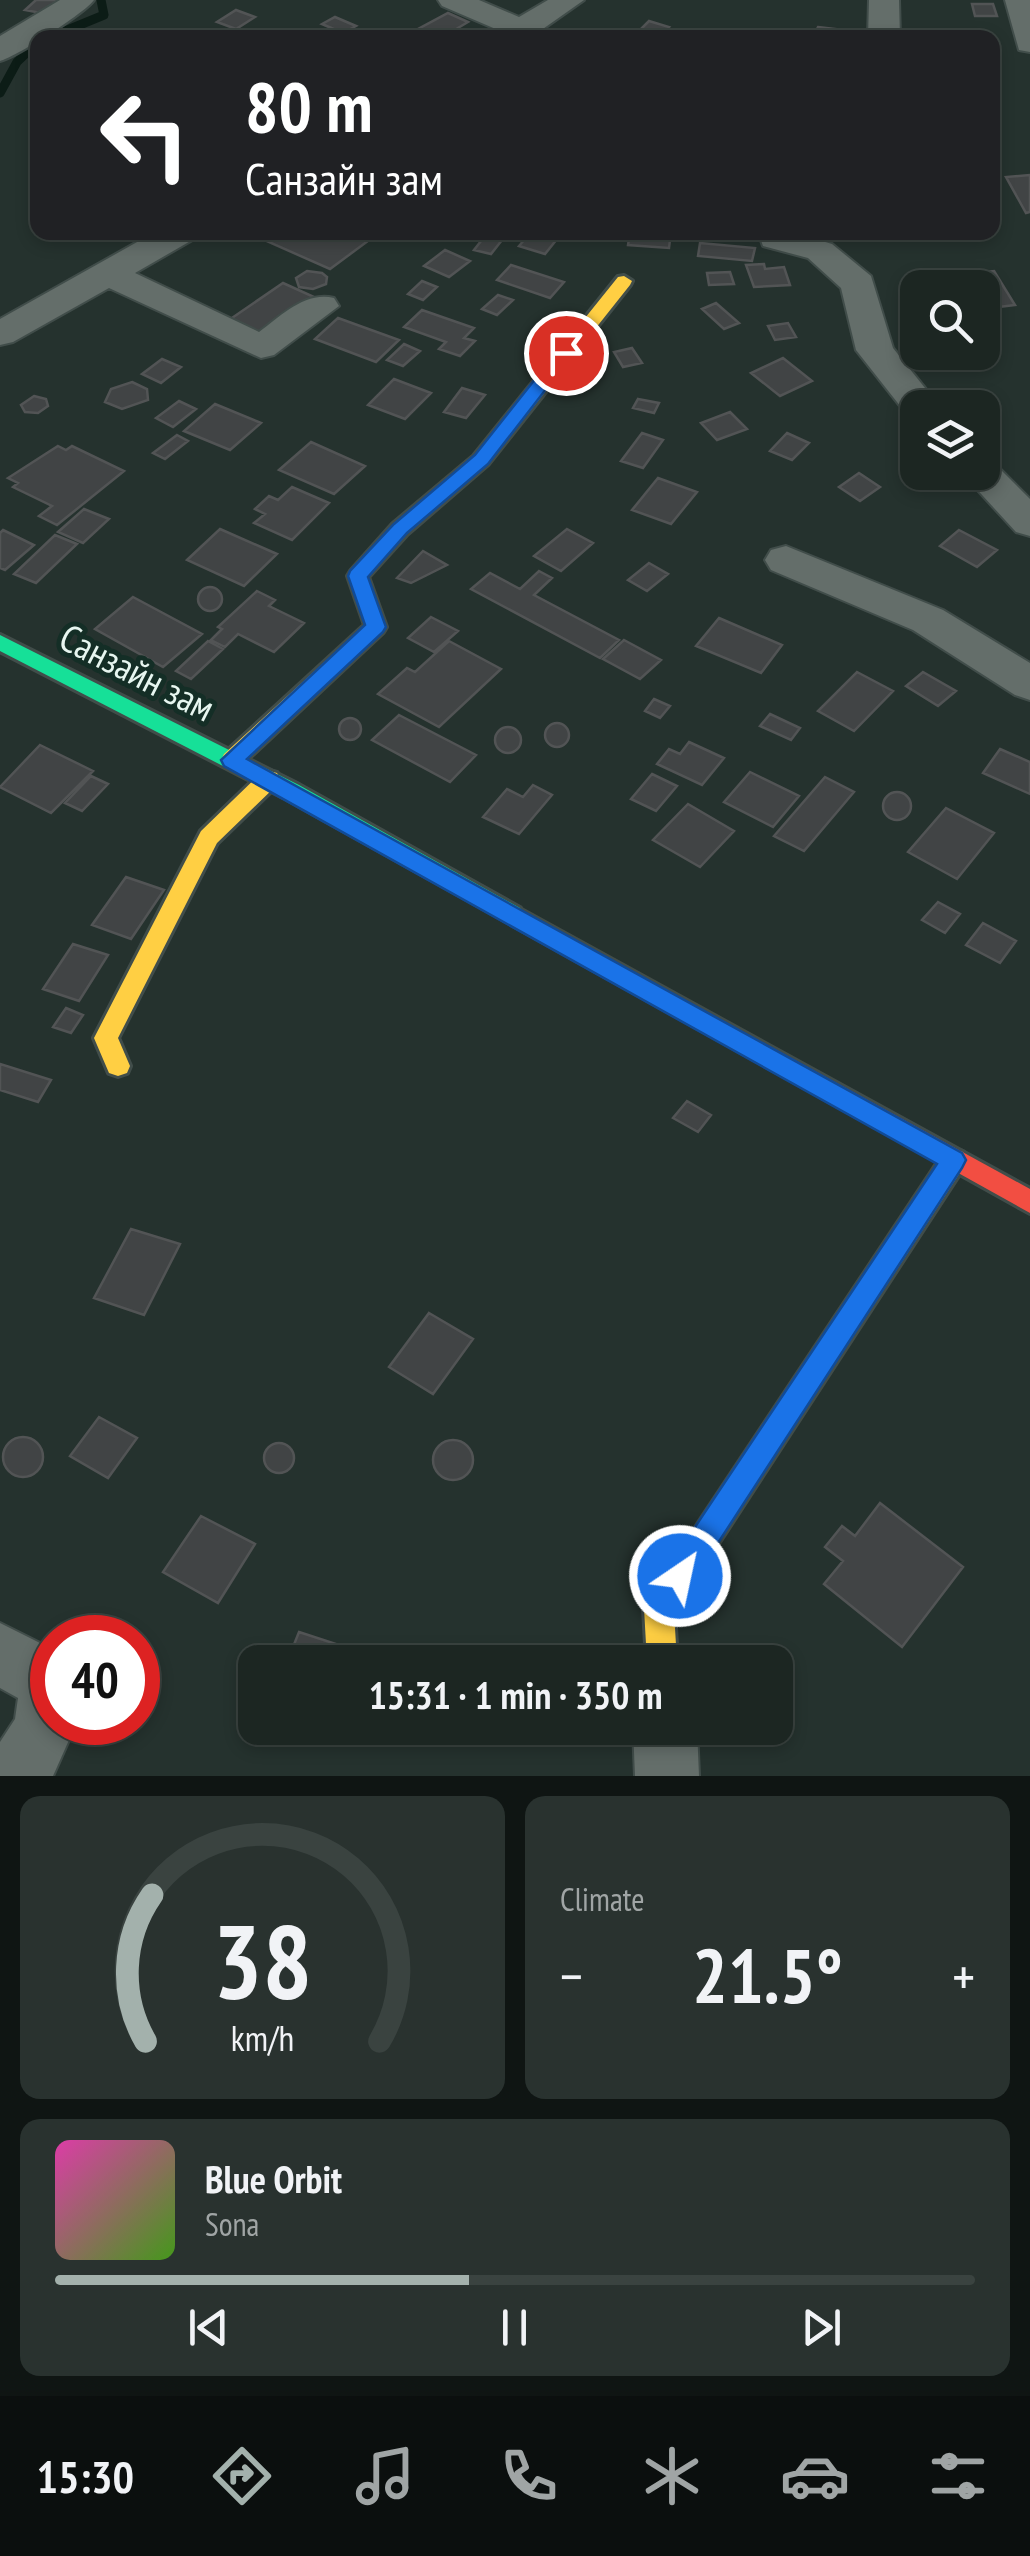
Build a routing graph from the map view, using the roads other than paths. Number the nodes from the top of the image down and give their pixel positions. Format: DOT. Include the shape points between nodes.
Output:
graph roads {
  1 [pos="79,0"];
  2 [pos="452,0"];
  3 [pos="569,0"];
  4 [pos="884,0"];
  5 [pos="1020,0"];
  6 [pos="36,30"];
  7 [pos="508,30"];
  8 [pos="519,30"];
  9 [pos="884,30"];
  10 [pos="30,33"];
  11 [pos="1030,44"];
  12 [pos="1,50"];
  13 [pos="169,240"];
  14 [pos="778,240"];
  15 [pos="111,275"];
  16 [pos="624,281"];
  17 [pos="321,306"];
  18 [pos="0,334"];
  19 [pos="907,390"];
  20 [pos="998,490"];
  21 [pos="1030,523"];
  22 [pos="786,560"];
  23 [pos="0,642"];
  24 [pos="1030,684"];
  25 [pos="232,760"];
  26 [pos="269,779"];
  27 [pos="118,1066"];
  28 [pos="954,1160"];
  29 [pos="1030,1202"];
  30 [pos="661,1645"];
  31 [pos="0,1654"];
  32 [pos="666,1745"];
  33 [pos="16,1776"];
  34 [pos="668,1776"];
  1 -- 6 [label="street"];
  2 -- 7 [label="street"];
  3 -- 8 [label="street"];
  4 -- 9 [label="street"];
  5 -- 11 [label="street"];
  10 -- 12 [label="street"];
  13 -- 15 [label="street"];
  14 -- 19 [label="street" via="820,252 858,284 875,350"];
  15 -- 17 [label="street" via="261,348"];
  15 -- 18 [label="street"];
  16 -- 25 [label="street" via="481,460 400,528 358,576 376,627"];
  20 -- 21 [label="street"];
  22 -- 24 [label="street" via="928,620"];
  23 -- 25 [label="street, Санзайн зам"];
  25 -- 26 [label="street, Санзайн зам"];
  26 -- 27 [label="street" via="209,837 106,1038"];
  26 -- 28 [label="street, Санзайн зам"];
  28 -- 29 [label="street, Санзайн зам"];
  28 -- 30 [label="street" via="659,1608"];
  31 -- 33 [label="street" via="49,1681 52,1707 41,1739"];
  32 -- 34 [label="street"];
}
